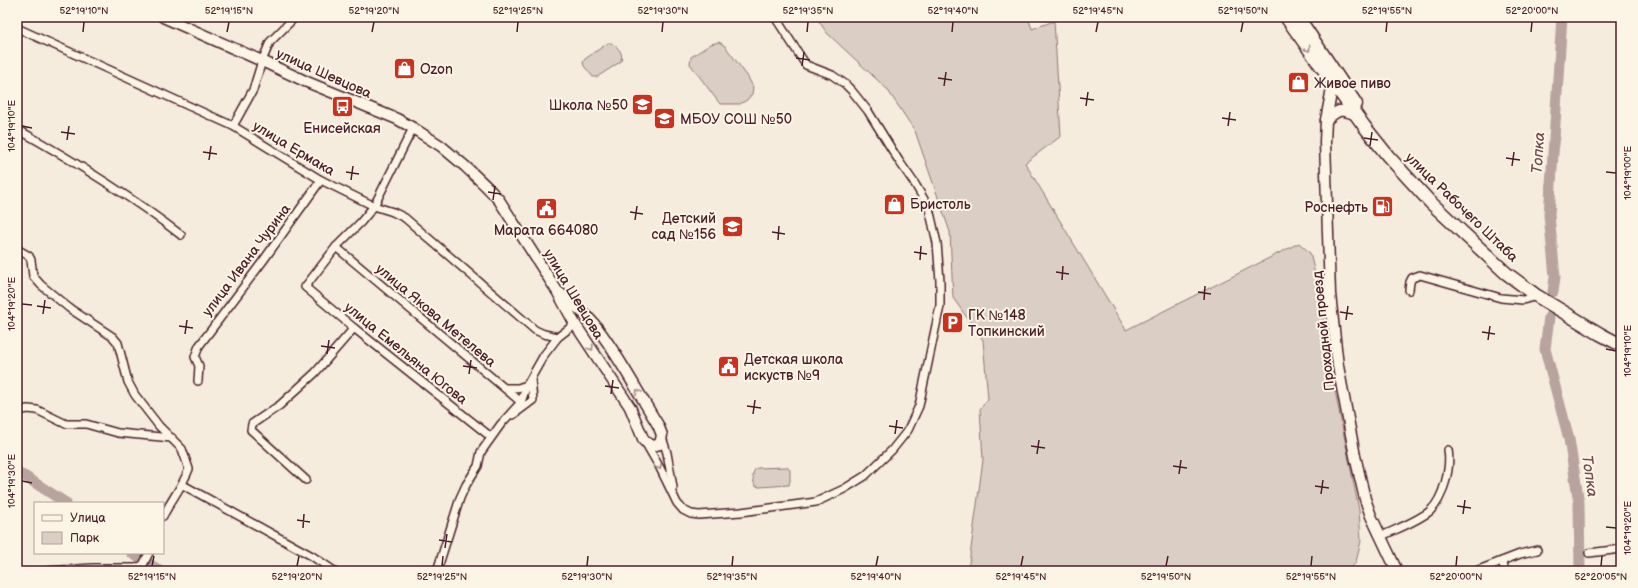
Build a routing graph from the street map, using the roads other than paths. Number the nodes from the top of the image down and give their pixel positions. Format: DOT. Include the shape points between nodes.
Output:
graph roads {
  1 [pos="163,17"];
  2 [pos="295,17"];
  3 [pos="775,17"];
  4 [pos="1286,17"];
  5 [pos="1298,17"];
  6 [pos="17,28"];
  7 [pos="262,61"];
  8 [pos="1336,72"];
  9 [pos="1333,84"];
  10 [pos="1346,89"];
  11 [pos="1354,114"];
  12 [pos="1326,120"];
  13 [pos="233,126"];
  14 [pos="414,128"];
  15 [pos="17,129"];
  16 [pos="321,180"];
  17 [pos="374,206"];
  18 [pos="181,235"];
  19 [pos="336,247"];
  20 [pos="17,249"];
  21 [pos="557,290"];
  22 [pos="1410,290"];
  23 [pos="1537,296"];
  24 [pos="575,324"];
  25 [pos="354,328"];
  26 [pos="1621,336"];
  27 [pos="558,337"];
  28 [pos="1621,345"];
  29 [pos="198,381"];
  30 [pos="529,382"];
  31 [pos="505,388"];
  32 [pos="521,402"];
  33 [pos="17,411"];
  34 [pos="501,424"];
  35 [pos="662,435"];
  36 [pos="491,437"];
  37 [pos="172,438"];
  38 [pos="644,442"];
  39 [pos="1448,450"];
  40 [pos="306,480"];
  41 [pos="183,485"];
  42 [pos="673,493"];
  43 [pos="164,514"];
  44 [pos="1380,537"];
  45 [pos="1621,549"];
  46 [pos="1537,550"];
  47 [pos="1588,553"];
  48 [pos="148,554"];
  49 [pos="1502,561"];
  50 [pos="46,571"];
  51 [pos="334,571"];
  52 [pos="437,571"];
  53 [pos="1397,571"];
  54 [pos="1476,571"];
  55 [pos="1505,571"];
  1 -- 7 [label="main road, улица Шевцова"];
  2 -- 7 [label="street" via="270,42"];
  3 -- 42 [label="street, улица Шевцова" via="806,64 832,75 852,91 868,111 929,208 940,281 940,306 919,406 908,430 865,476 816,502 713,515 691,514 683,510"];
  4 -- 9 [label="main road, улица Рабочего Штаба, one-way"];
  5 -- 8 [label="main road, улица Рабочего Штаба"];
  6 -- 13 [label="street, улица Ермака"];
  7 -- 13 [label="street" via="253,90"];
  7 -- 14 [label="main road, улица Шевцова"];
  8 -- 9 [label="main road, Проходной проезд"];
  8 -- 10 [label="main road, улица Рабочего Штаба"];
  9 -- 10 [label="main road"];
  9 -- 11 [label="main road, улица Рабочего Штаба"];
  9 -- 12 [label="main road, Проходной проезд"];
  10 -- 26 [label="main road, улица Рабочего Штаба" via="1392,149 1434,195 1510,266 1541,289"];
  11 -- 12 [label="main road" via="1345,110 1337,111"];
  11 -- 23 [label="main road, улица Рабочего Штаба" via="1430,202 1506,273"];
  12 -- 44 [label="main road, Проходной проезд" via="1330,294 1338,366 1365,499"];
  13 -- 16 [label="street, улица Ермака"];
  14 -- 17 [label="street"];
  14 -- 21 [label="main road, улица Шевцова" via="441,146 486,186 498,200"];
  15 -- 18 [label="street" via="77,163"];
  16 -- 17 [label="street, улица Ермака"];
  16 -- 29 [label="street, улица Ивана Чурина" via="199,346 195,357"];
  17 -- 19 [label="street"];
  17 -- 27 [label="street, улица Ермака" via="405,218 535,330"];
  19 -- 25 [label="street, улица Емельяна Югова" via="305,287"];
  19 -- 31 [label="street, улица Якова Метелева"];
  20 -- 37 [label="street" via="29,256 33,276 41,285 118,343 128,382 135,395 159,426"];
  21 -- 24 [label="main road, улица Шевцова"];
  35 -- 21 [label="main road, one-way" via="594,324"];
  22 -- 23 [label="street" via="1412,278 1420,275 1501,298 1523,300"];
  23 -- 28 [label="main road, улица Рабочего Штаба"];
  24 -- 27 [label="street"];
  24 -- 38 [label="main road, улица Шевцова, one-way" via="630,407"];
  25 -- 36 [label="street, улица Емельяна Югова"];
  25 -- 40 [label="street" via="315,373 280,405 252,424 252,430"];
  27 -- 30 [label="street" via="544,355"];
  30 -- 31 [label="street" via="518,388"];
  30 -- 32 [label="street"];
  30 -- 34 [label="street" via="533,400"];
  31 -- 32 [label="street, улица Якова Метелева"];
  32 -- 34 [label="street"];
  33 -- 37 [label="street" via="37,410 66,424 86,424 118,433"];
  34 -- 36 [label="street"];
  35 -- 38 [label="main road" via="660,444 656,446"];
  35 -- 42 [label="street"];
  36 -- 52 [label="street" via="460,498"];
  37 -- 41 [label="street" via="182,449 189,469"];
  38 -- 42 [label="street, улица Шевцова, one-way"];
  39 -- 44 [label="street" via="1445,480 1434,505 1422,516"];
  41 -- 43 [label="street"];
  41 -- 51 [label="street" via="312,556"];
  44 -- 53 [label="main road, Проходной проезд"];
  45 -- 47 [label="street"];
  46 -- 49 [label="street"];
  48 -- 50 [label="street" via="143,565 136,568"];
  49 -- 54 [label="street"];
  49 -- 55 [label="street"];
}
